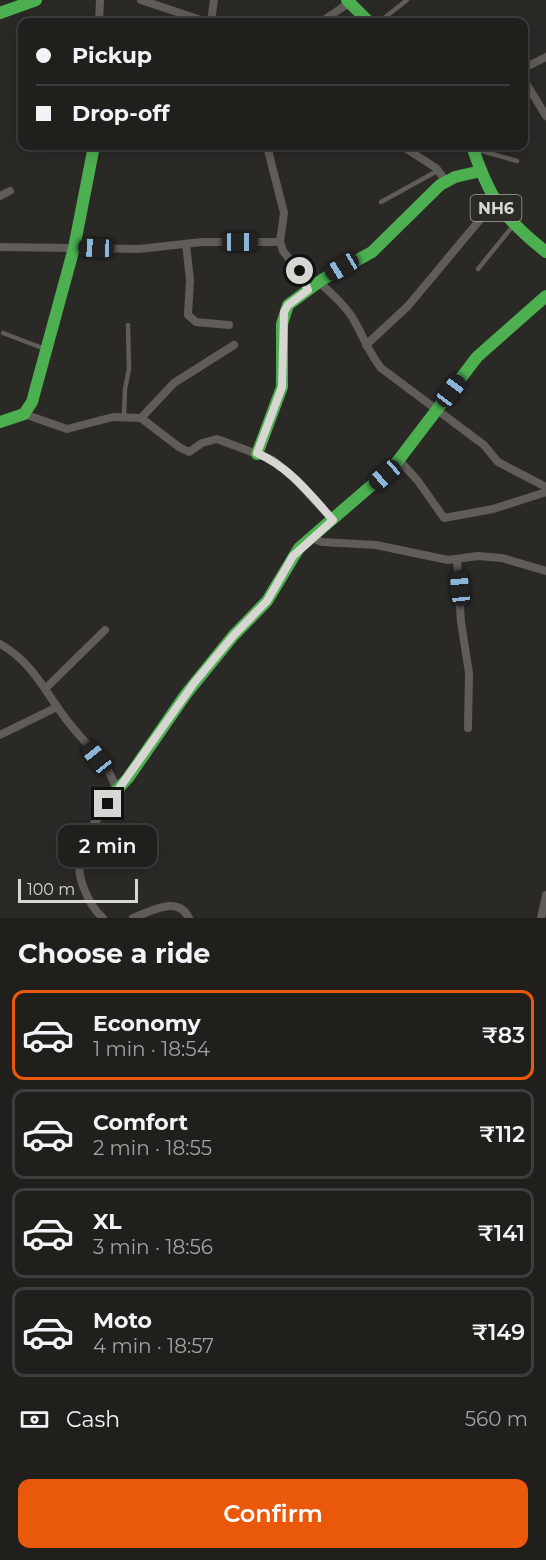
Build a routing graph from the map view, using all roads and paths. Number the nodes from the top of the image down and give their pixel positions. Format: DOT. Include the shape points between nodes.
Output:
graph roads {
  1 [pos="36,0"];
  2 [pos="100,0"];
  3 [pos="141,0"];
  4 [pos="214,0"];
  5 [pos="407,0"];
  6 [pos="348,2"];
  7 [pos="0,13"];
  8 [pos="99,18"];
  9 [pos="197,18"];
  10 [pos="210,18"];
  11 [pos="326,18"];
  12 [pos="365,18"];
  13 [pos="385,18"];
  14 [pos="546,57"];
  15 [pos="528,66"];
  16 [pos="528,87"];
  17 [pos="546,116"];
  18 [pos="93,150"];
  19 [pos="268,150"];
  20 [pos="408,150"];
  21 [pos="473,150"];
  22 [pos="482,150"];
  23 [pos="517,161"];
  24 [pos="439,170"];
  25 [pos="481,171"];
  26 [pos="446,181"];
  27 [pos="10,191"];
  28 [pos="0,196"];
  29 [pos="381,202"];
  30 [pos="494,204"];
  31 [pos="512,227"];
  32 [pos="280,242"];
  33 [pos="186,244"];
  34 [pos="0,247"];
  35 [pos="74,248"];
  36 [pos="546,252"];
  37 [pos="478,269"];
  38 [pos="319,282"];
  39 [pos="308,290"];
  40 [pos="546,296"];
  41 [pos="128,325"];
  42 [pos="229,325"];
  43 [pos="3,333"];
  44 [pos="234,345"];
  45 [pos="366,345"];
  46 [pos="45,349"];
  47 [pos="437,410"];
  48 [pos="24,414"];
  49 [pos="124,415"];
  50 [pos="141,418"];
  51 [pos="0,422"];
  52 [pos="257,453"];
  53 [pos="399,460"];
  54 [pos="546,490"];
  55 [pos="333,520"];
  56 [pos="312,538"];
  57 [pos="457,560"];
  58 [pos="546,571"];
  59 [pos="105,630"];
  60 [pos="0,644"];
  61 [pos="45,688"];
  62 [pos="57,707"];
  63 [pos="468,728"];
  64 [pos="0,735"];
  65 [pos="114,793"];
  66 [pos="546,895"];
  67 [pos="103,918"];
  68 [pos="133,918"];
  69 [pos="189,918"];
  70 [pos="541,918"];
  1 -- 7 [label="main road"];
  2 -- 8 [label="street"];
  3 -- 9 [label="street"];
  4 -- 10 [label="street"];
  5 -- 13 [label="lane"];
  6 -- 11 [label="street"];
  6 -- 12 [label="main road"];
  14 -- 15 [label="street"];
  16 -- 17 [label="street"];
  18 -- 35 [label="main road"];
  19 -- 32 [label="street" via="284,213"];
  20 -- 24 [label="street"];
  21 -- 25 [label="main road, NH6"];
  22 -- 23 [label="lane"];
  24 -- 26 [label="street"];
  24 -- 29 [label="lane"];
  25 -- 26 [label="main road"];
  25 -- 30 [label="main road, NH6"];
  26 -- 38 [label="main road" via="372,252"];
  27 -- 28 [label="street"];
  30 -- 31 [label="main road, NH6"];
  30 -- 45 [label="street" via="408,306"];
  31 -- 36 [label="main road, NH6"];
  31 -- 37 [label="lane"];
  32 -- 33 [label="street"];
  32 -- 39 [label="street"];
  33 -- 35 [label="street" via="139,249"];
  33 -- 42 [label="street" via="188,315 196,322"];
  34 -- 35 [label="street"];
  35 -- 46 [label="main road"];
  38 -- 39 [label="main road"];
  38 -- 45 [label="street" via="354,319"];
  39 -- 52 [label="main road" via="284,312 282,387"];
  40 -- 47 [label="main road" via="477,357"];
  41 -- 49 [label="lane"];
  43 -- 46 [label="lane"];
  44 -- 50 [label="street" via="174,383"];
  45 -- 47 [label="street" via="381,368"];
  46 -- 48 [label="main road" via="32,402"];
  47 -- 53 [label="main road"];
  47 -- 54 [label="street" via="483,444 498,462"];
  48 -- 49 [label="street" via="67,429"];
  48 -- 51 [label="main road"];
  49 -- 50 [label="street"];
  50 -- 52 [label="street" via="185,451 217,439"];
  52 -- 55 [label="street" via="290,473"];
  53 -- 54 [label="street" via="444,518 493,509"];
  53 -- 55 [label="main road"];
  55 -- 56 [label="main road"];
  56 -- 57 [label="street"];
  56 -- 65 [label="main road" via="293,556 267,601 186,694"];
  57 -- 58 [label="street" via="478,556 502,558"];
  57 -- 63 [label="street" via="461,622 470,673"];
  59 -- 61 [label="street"];
  60 -- 61 [label="street" via="27,664"];
  61 -- 62 [label="street"];
  62 -- 64 [label="street"];
  62 -- 65 [label="street" via="111,775"];
  65 -- 67 [label="street" via="87,832 79,865 88,899"];
  66 -- 70 [label="street"];
  68 -- 69 [label="street" via="173,905"];
}
